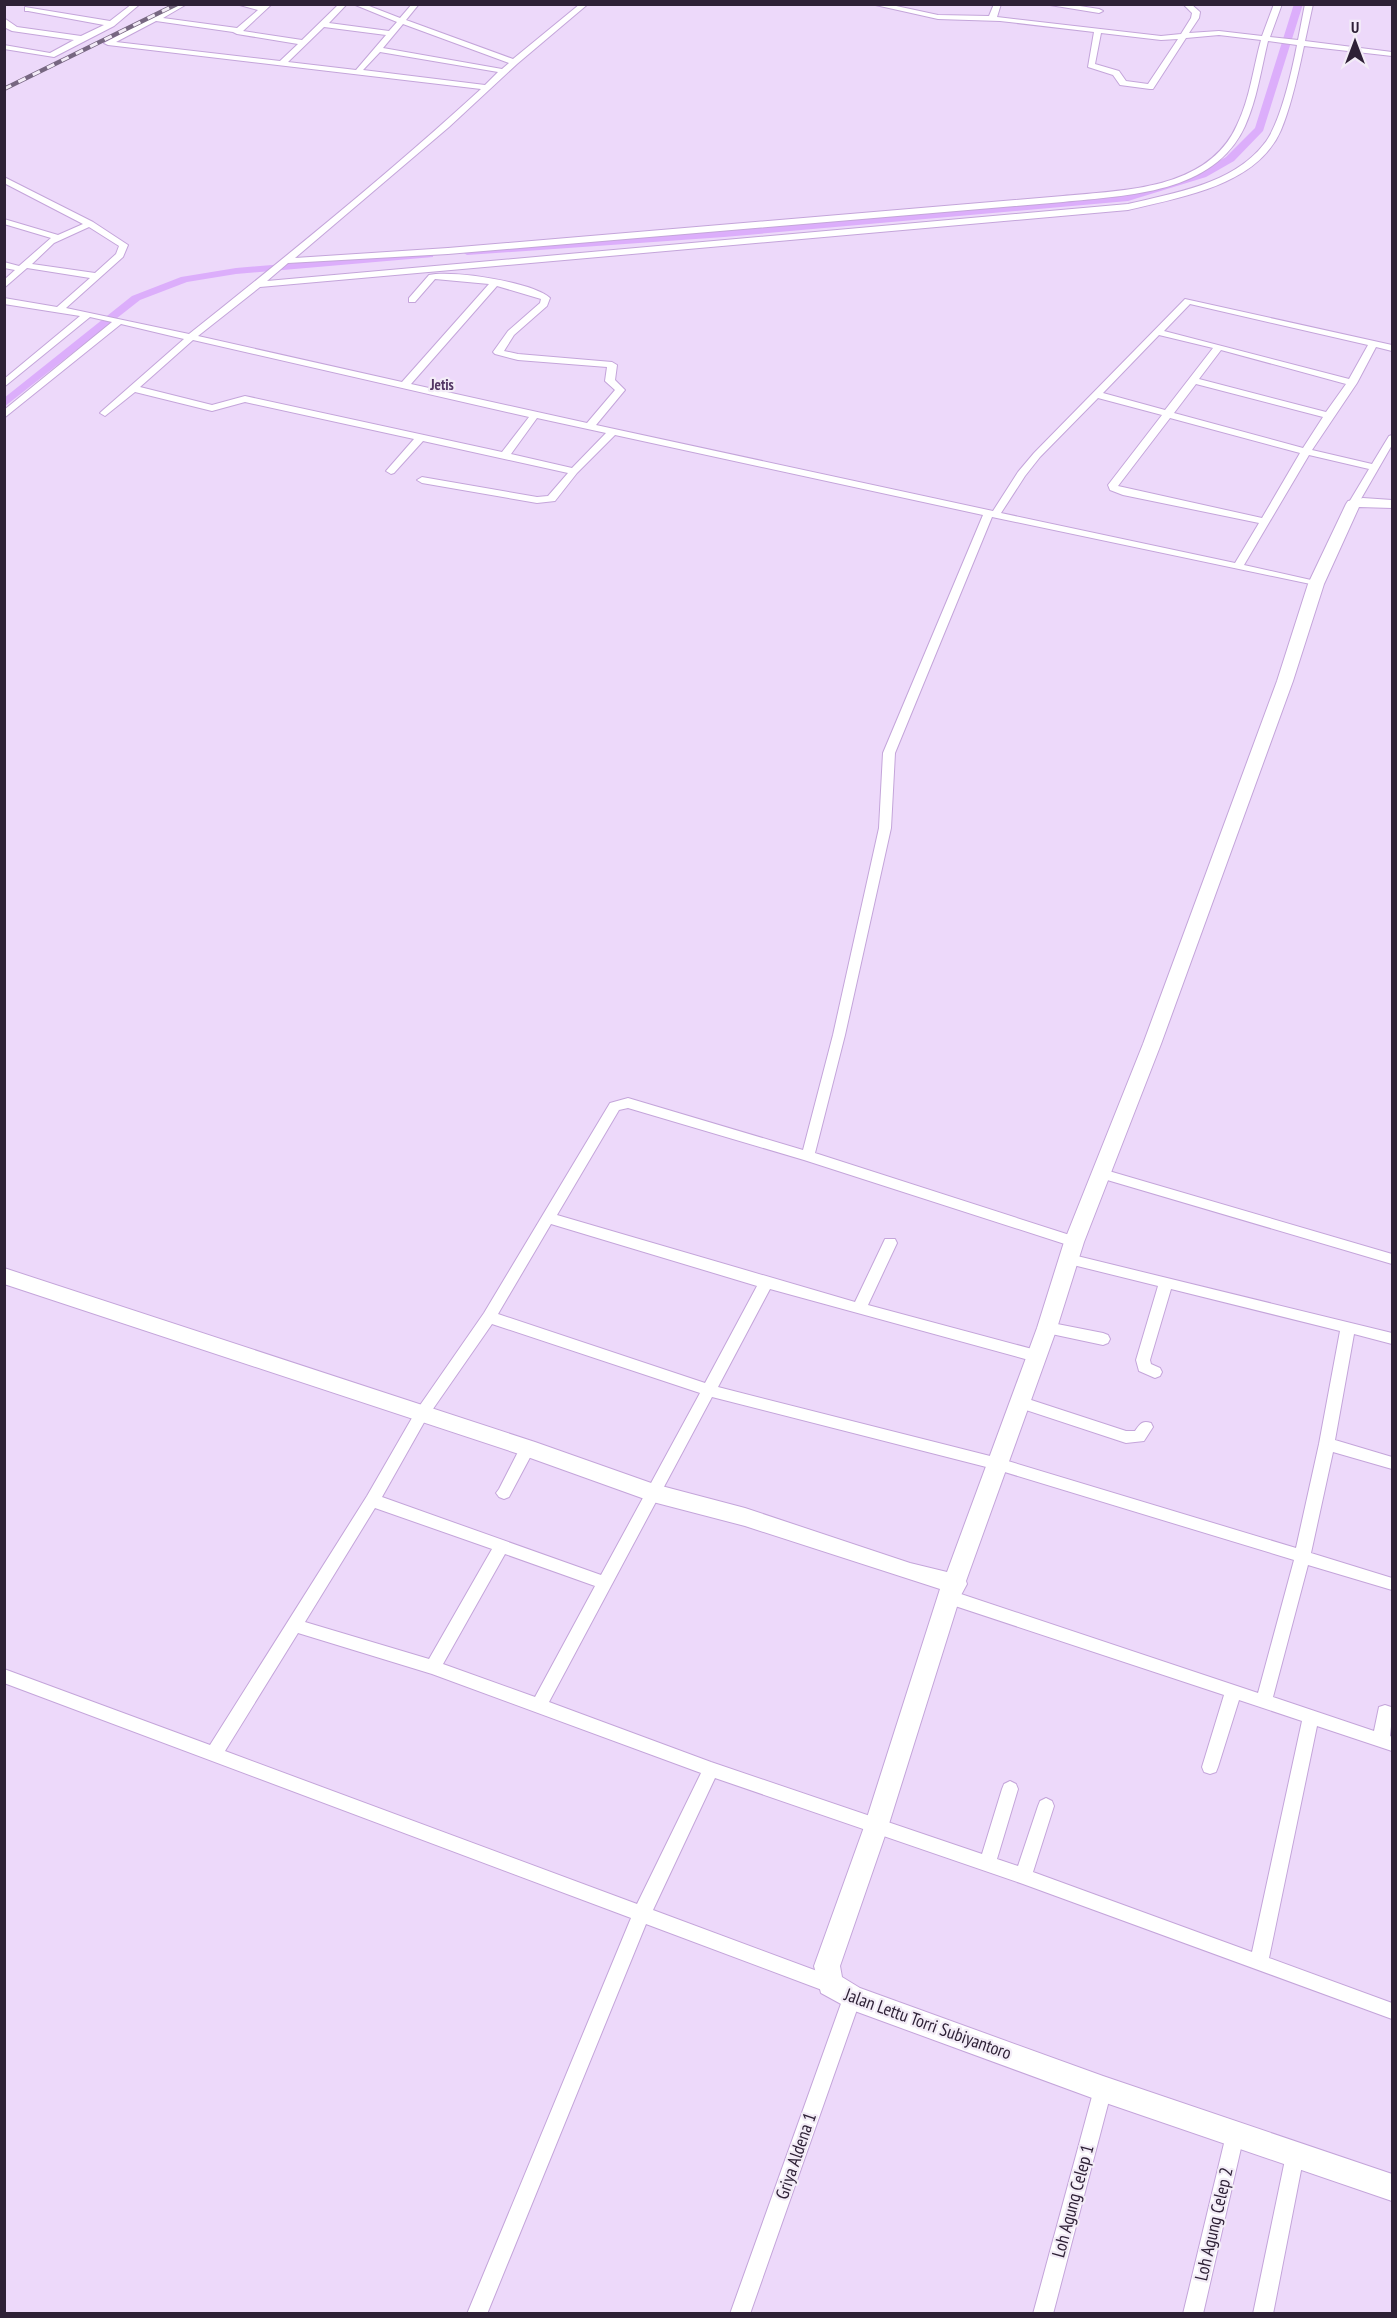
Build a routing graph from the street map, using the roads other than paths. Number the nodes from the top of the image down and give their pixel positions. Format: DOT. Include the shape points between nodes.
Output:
graph roads {
  1 [pos="137,4"];
  2 [pos="184,4"];
  3 [pos="239,4"];
  4 [pos="344,4"];
  5 [pos="356,4"];
  6 [pos="416,4"];
  7 [pos="585,4"];
  8 [pos="933,4"];
  9 [pos="998,4"];
  10 [pos="1186,4"];
  11 [pos="1278,4"];
  12 [pos="1309,4"];
  13 [pos="876,5"];
  14 [pos="1054,5"];
  15 [pos="30,7"];
  16 [pos="266,7"];
  17 [pos="1099,10"];
  18 [pos="924,15"];
  19 [pos="156,19"];
  20 [pos="992,19"];
  21 [pos="401,20"];
  22 [pos="8,22"];
  23 [pos="111,24"];
  24 [pos="321,24"];
  25 [pos="1045,24"];
  26 [pos="237,30"];
  27 [pos="1098,30"];
  28 [pos="391,33"];
  29 [pos="1182,37"];
  30 [pos="84,39"];
  31 [pos="1270,40"];
  32 [pos="302,42"];
  33 [pos="1298,42"];
  34 [pos="4,47"];
  35 [pos="378,49"];
  36 [pos="1392,54"];
  37 [pos="514,62"];
  38 [pos="281,64"];
  39 [pos="503,71"];
  40 [pos="358,72"];
  41 [pos="486,87"];
  42 [pos="4,179"];
  43 [pos="927,210"];
  44 [pos="4,221"];
  45 [pos="90,224"];
  46 [pos="934,224"];
  47 [pos="57,237"];
  48 [pos="283,263"];
  49 [pos="4,265"];
  50 [pos="22,267"];
  51 [pos="425,268"];
  52 [pos="96,276"];
  53 [pos="432,277"];
  54 [pos="262,280"];
  55 [pos="494,284"];
  56 [pos="4,285"];
  57 [pos="412,300"];
  58 [pos="4,301"];
  59 [pos="59,310"];
  60 [pos="90,314"];
  61 [pos="117,321"];
  62 [pos="1157,333"];
  63 [pos="190,338"];
  64 [pos="1373,344"];
  65 [pos="1219,347"];
  66 [pos="1392,348"];
  67 [pos="1192,380"];
  68 [pos="4,384"];
  69 [pos="1352,384"];
  70 [pos="404,386"];
  71 [pos="132,388"];
  72 [pos="1095,394"];
  73 [pos="105,413"];
  74 [pos="1169,414"];
  75 [pos="4,415"];
  76 [pos="535,415"];
  77 [pos="1329,416"];
  78 [pos="589,427"];
  79 [pos="613,432"];
  80 [pos="421,437"];
  81 [pos="1392,438"];
  82 [pos="1306,452"];
  83 [pos="504,457"];
  84 [pos="1374,467"];
  85 [pos="391,471"];
  86 [pos="574,471"];
  87 [pos="422,480"];
  88 [pos="1353,504"];
  89 [pos="1392,504"];
  90 [pos="992,514"];
  91 [pos="1266,522"];
  92 [pos="1238,566"];
  93 [pos="1316,584"];
  94 [pos="808,1156"];
  95 [pos="1102,1174"];
  96 [pos="548,1218"];
  97 [pos="890,1243"];
  98 [pos="1071,1251"];
  99 [pos="1392,1259"];
  100 [pos="4,1276"];
  101 [pos="766,1283"];
  102 [pos="1166,1284"];
  103 [pos="859,1308"];
  104 [pos="489,1317"];
  105 [pos="1348,1327"];
  106 [pos="1047,1328"];
  107 [pos="1392,1338"];
  108 [pos="1103,1339"];
  109 [pos="1036,1356"];
  110 [pos="1155,1372"];
  111 [pos="708,1390"];
  112 [pos="1019,1402"];
  113 [pos="422,1415"];
  114 [pos="1146,1427"];
  115 [pos="1327,1444"];
  116 [pos="527,1448"];
  117 [pos="1392,1462"];
  118 [pos="998,1464"];
  119 [pos="504,1493"];
  120 [pos="653,1493"];
  121 [pos="372,1500"];
  122 [pos="502,1546"];
  123 [pos="1302,1558"];
  124 [pos="604,1583"];
  125 [pos="1392,1584"];
  126 [pos="952,1590"];
  127 [pos="293,1624"];
  128 [pos="433,1667"];
  129 [pos="4,1676"];
  130 [pos="1233,1692"];
  131 [pos="1264,1702"];
  132 [pos="539,1706"];
  133 [pos="1385,1712"];
  134 [pos="1311,1718"];
  135 [pos="1387,1743"];
  136 [pos="214,1753"];
  137 [pos="1210,1767"];
  138 [pos="711,1769"];
  139 [pos="1010,1789"];
  140 [pos="1046,1806"];
  141 [pos="876,1827"];
  142 [pos="987,1864"];
  143 [pos="1023,1876"];
  144 [pos="641,1915"];
  145 [pos="1258,1962"];
  146 [pos="830,1984"];
  147 [pos="852,1998"];
  148 [pos="1392,2011"];
  149 [pos="1103,2089"];
  150 [pos="1235,2135"];
  151 [pos="1294,2155"];
  152 [pos="1392,2187"];
  153 [pos="477,2313"];
  154 [pos="740,2313"];
  155 [pos="1043,2313"];
  156 [pos="1193,2313"];
  157 [pos="1263,2313"];
  1 -- 23 [label="street"];
  2 -- 19 [label="street"];
  3 -- 16 [label="street"];
  4 -- 24 [label="street"];
  5 -- 21 [label="street"];
  6 -- 21 [label="street"];
  7 -- 37 [label="street"];
  8 -- 18 [label="street"];
  9 -- 20 [label="street"];
  10 -- 29 [label="street" via="1197,15"];
  11 -- 31 [label="street"];
  12 -- 33 [label="street"];
  13 -- 18 [label="street"];
  14 -- 17 [label="street"];
  14 -- 25 [label="street"];
  15 -- 22 [label="street"];
  15 -- 23 [label="street"];
  16 -- 26 [label="street"];
  18 -- 20 [label="street"];
  19 -- 26 [label="street"];
  19 -- 38 [label="street" via="108,43"];
  20 -- 25 [label="street"];
  21 -- 28 [label="street"];
  21 -- 37 [label="street"];
  22 -- 30 [label="street" via="36,33"];
  23 -- 30 [label="street"];
  24 -- 28 [label="street"];
  24 -- 32 [label="street"];
  25 -- 27 [label="street"];
  26 -- 32 [label="street"];
  27 -- 29 [label="street"];
  27 -- 29 [label="street" via="1091,65 1116,72 1123,83 1143,87 1152,86"];
  28 -- 35 [label="street"];
  29 -- 31 [label="street" via="1219,33"];
  30 -- 34 [label="street" via="51,55"];
  31 -- 33 [label="street"];
  31 -- 43 [label="street" via="1240,126 1224,153 1198,172 1134,191"];
  32 -- 38 [label="street"];
  33 -- 36 [label="street"];
  33 -- 46 [label="street" via="1274,137 1253,160 1229,177 1186,193 1128,207"];
  35 -- 39 [label="street"];
  35 -- 40 [label="street"];
  37 -- 39 [label="street"];
  38 -- 40 [label="street"];
  39 -- 41 [label="street"];
  40 -- 41 [label="street"];
  41 -- 48 [label="street"];
  42 -- 45 [label="street"];
  43 -- 46 [label="street"];
  43 -- 48 [label="street"];
  44 -- 47 [label="street"];
  45 -- 47 [label="street"];
  45 -- 52 [label="street" via="124,246 120,255"];
  46 -- 51 [label="street"];
  47 -- 50 [label="street"];
  48 -- 54 [label="street"];
  49 -- 50 [label="street"];
  50 -- 52 [label="street"];
  50 -- 56 [label="street"];
  51 -- 53 [label="street"];
  51 -- 54 [label="street"];
  52 -- 59 [label="street"];
  53 -- 55 [label="street" via="459,276"];
  53 -- 57 [label="street"];
  54 -- 63 [label="street"];
  55 -- 70 [label="street"];
  55 -- 78 [label="street" via="542,295 546,301 511,333 499,353 613,366 610,381 620,390"];
  58 -- 59 [label="street"];
  59 -- 60 [label="street"];
  60 -- 61 [label="street"];
  60 -- 68 [label="street"];
  61 -- 63 [label="street"];
  61 -- 75 [label="street"];
  62 -- 64 [label="street" via="1188,301"];
  62 -- 65 [label="street"];
  62 -- 72 [label="street"];
  63 -- 70 [label="street"];
  63 -- 71 [label="street"];
  64 -- 66 [label="street"];
  64 -- 69 [label="street"];
  65 -- 67 [label="street"];
  65 -- 69 [label="street"];
  67 -- 74 [label="street"];
  67 -- 77 [label="street"];
  69 -- 77 [label="street"];
  70 -- 76 [label="street"];
  71 -- 73 [label="street"];
  71 -- 80 [label="street" via="212,408 245,399"];
  72 -- 74 [label="street"];
  72 -- 90 [label="street" via="1021,474"];
  74 -- 82 [label="street"];
  74 -- 91 [label="street" via="1114,481 1113,488"];
  76 -- 78 [label="street"];
  76 -- 83 [label="street"];
  77 -- 82 [label="street"];
  78 -- 79 [label="street"];
  79 -- 86 [label="street"];
  79 -- 90 [label="street"];
  80 -- 83 [label="street"];
  80 -- 85 [label="street"];
  81 -- 84 [label="street"];
  82 -- 84 [label="street"];
  82 -- 91 [label="street"];
  83 -- 86 [label="street"];
  84 -- 88 [label="street"];
  86 -- 87 [label="street" via="551,499 542,501"];
  88 -- 89 [label="main road"];
  88 -- 93 [label="main road, Jalan Lettu Torri Subiyantoro"];
  90 -- 92 [label="street"];
  90 -- 94 [label="street" via="889,753 885,828"];
  91 -- 92 [label="street"];
  92 -- 93 [label="street"];
  93 -- 95 [label="main road, Jalan Lettu Torri Subiyantoro" via="1264,738"];
  94 -- 96 [label="street" via="621,1104 610,1110"];
  94 -- 98 [label="street"];
  95 -- 98 [label="main road, Jalan Lettu Torri Subiyantoro"];
  95 -- 99 [label="street"];
  96 -- 101 [label="street"];
  96 -- 104 [label="street"];
  97 -- 103 [label="street"];
  98 -- 102 [label="street"];
  98 -- 106 [label="main road, Jalan Lettu Torri Subiyantoro"];
  100 -- 113 [label="main road"];
  101 -- 103 [label="street"];
  101 -- 111 [label="street"];
  102 -- 105 [label="street"];
  102 -- 110 [label="street" via="1143,1360 1144,1367"];
  103 -- 109 [label="street"];
  104 -- 111 [label="street"];
  104 -- 113 [label="street"];
  105 -- 107 [label="street"];
  105 -- 115 [label="street"];
  106 -- 108 [label="street"];
  106 -- 109 [label="main road, Jalan Lettu Torri Subiyantoro"];
  109 -- 112 [label="main road, Jalan Lettu Torri Subiyantoro"];
  111 -- 118 [label="street"];
  111 -- 120 [label="street"];
  112 -- 114 [label="street" via="1126,1437 1139,1437"];
  112 -- 118 [label="main road, Jalan Lettu Torri Subiyantoro"];
  113 -- 116 [label="main road"];
  113 -- 121 [label="street"];
  115 -- 117 [label="street"];
  115 -- 123 [label="street"];
  116 -- 119 [label="street"];
  116 -- 120 [label="main road"];
  118 -- 123 [label="street"];
  118 -- 126 [label="main road, Jalan Lettu Torri Subiyantoro"];
  120 -- 124 [label="street"];
  120 -- 126 [label="main road" via="745,1517"];
  121 -- 122 [label="street"];
  121 -- 127 [label="street"];
  122 -- 124 [label="street"];
  122 -- 128 [label="street"];
  123 -- 125 [label="street"];
  123 -- 131 [label="street"];
  124 -- 132 [label="street"];
  126 -- 130 [label="street"];
  126 -- 141 [label="main road, Jalan Lettu Torri Subiyantoro"];
  127 -- 128 [label="street"];
  127 -- 136 [label="street"];
  128 -- 132 [label="street"];
  129 -- 136 [label="street"];
  130 -- 131 [label="street"];
  130 -- 137 [label="street"];
  131 -- 134 [label="street"];
  132 -- 138 [label="street"];
  133 -- 135 [label="street"];
  134 -- 135 [label="street"];
  134 -- 145 [label="street"];
  136 -- 144 [label="street"];
  138 -- 141 [label="street"];
  138 -- 144 [label="street"];
  139 -- 142 [label="street"];
  140 -- 143 [label="street"];
  141 -- 142 [label="street"];
  141 -- 146 [label="main road, Jalan Lettu Torri Subiyantoro" via="829,1956"];
  142 -- 143 [label="street"];
  143 -- 145 [label="street"];
  144 -- 146 [label="street"];
  144 -- 153 [label="street"];
  145 -- 148 [label="street"];
  146 -- 147 [label="main road, Jalan Lettu Torri Subiyantoro"];
  147 -- 149 [label="main road, Jalan Lettu Torri Subiyantoro"];
  147 -- 154 [label="street, Griya Aldena 1"];
  149 -- 150 [label="main road, Jalan Lettu Torri Subiyantoro"];
  149 -- 155 [label="street, Loh Agung Celep 1"];
  150 -- 151 [label="main road, Jalan Lettu Torri Subiyantoro"];
  150 -- 156 [label="street, Loh Agung Celep 2"];
  151 -- 152 [label="main road, Jalan Lettu Torri Subiyantoro"];
  151 -- 157 [label="street"];
}
